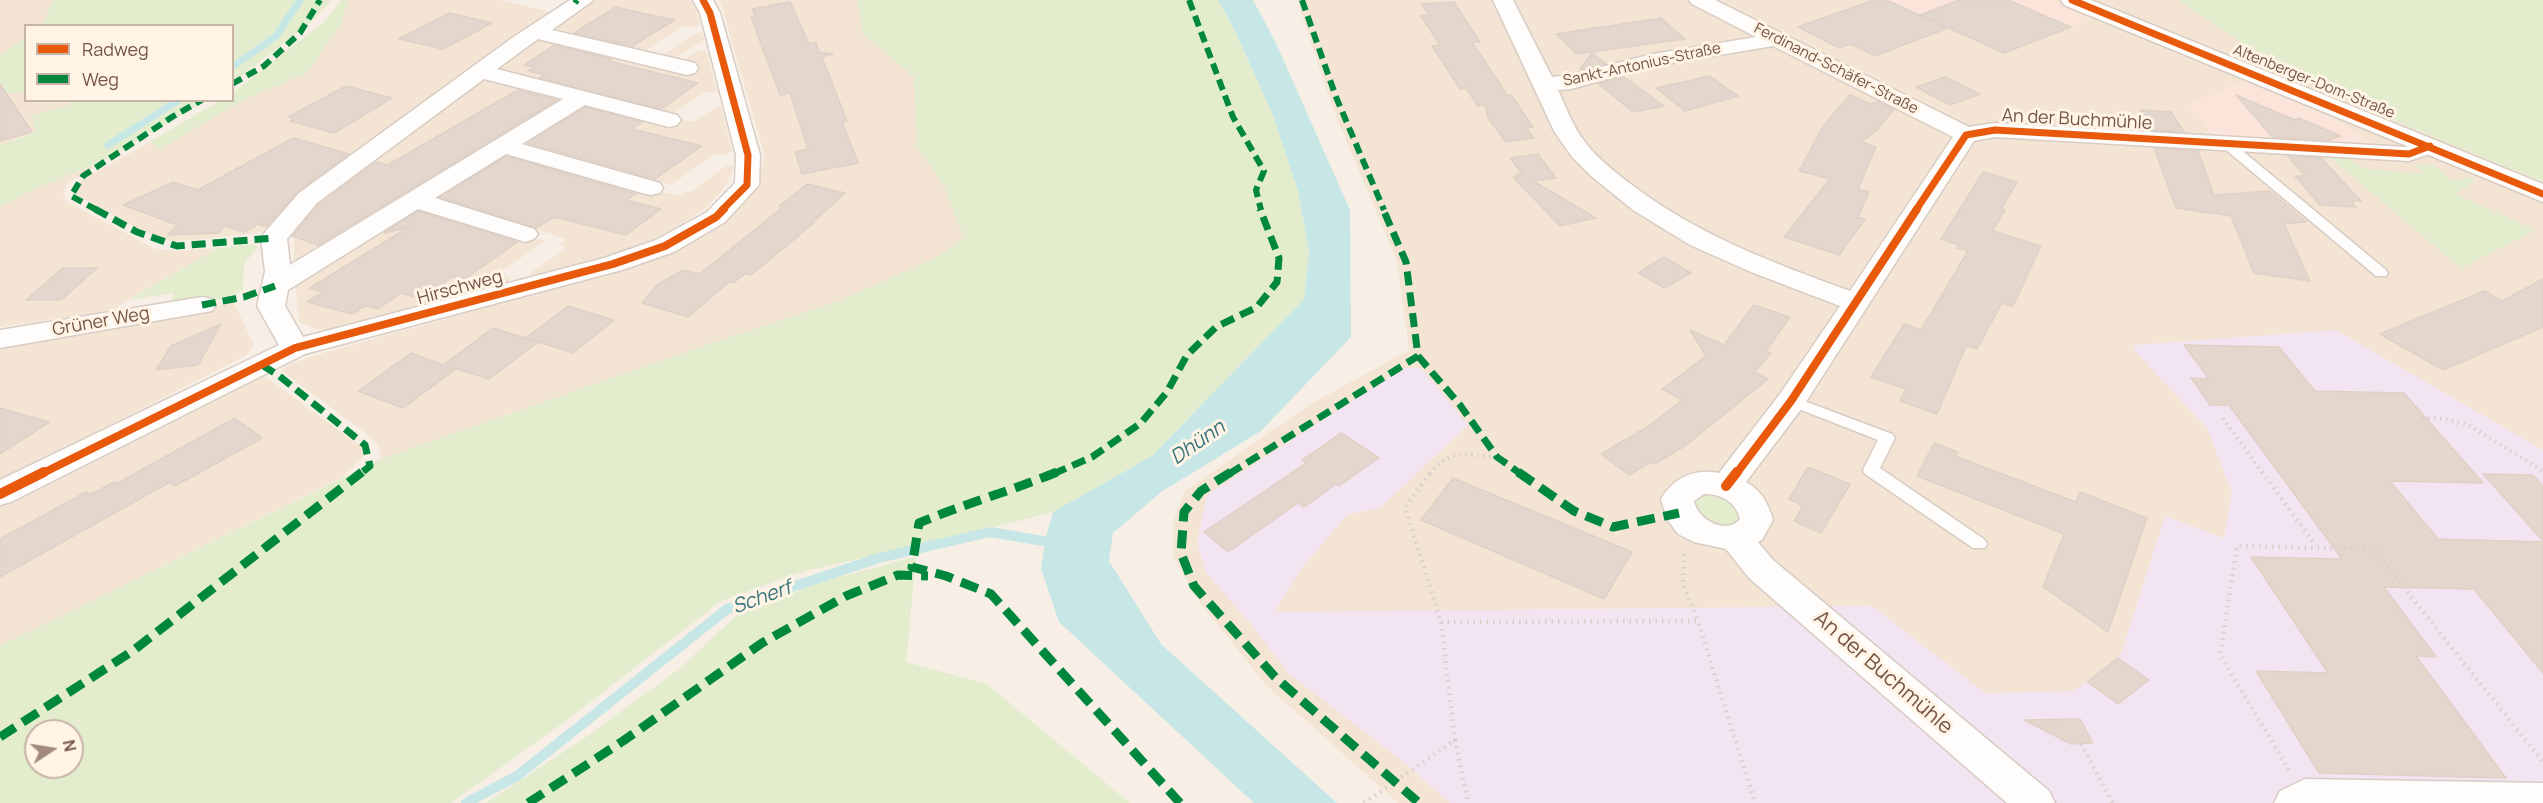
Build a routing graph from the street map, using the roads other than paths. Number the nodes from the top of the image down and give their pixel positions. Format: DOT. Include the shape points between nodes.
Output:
graph roads {
  1 [pos="584,0"];
  2 [pos="703,0"];
  3 [pos="1503,0"];
  4 [pos="2072,0"];
  5 [pos="1706,1"];
  6 [pos="534,32"];
  7 [pos="1774,38"];
  8 [pos="687,68"];
  9 [pos="480,71"];
  10 [pos="1544,84"];
  11 [pos="582,97"];
  12 [pos="669,120"];
  13 [pos="1966,135"];
  14 [pos="503,146"];
  15 [pos="2229,146"];
  16 [pos="2430,146"];
  17 [pos="651,188"];
  18 [pos="2543,194"];
  19 [pos="415,200"];
  20 [pos="525,234"];
  21 [pos="2381,273"];
  22 [pos="275,286"];
  23 [pos="1855,302"];
  24 [pos="202,305"];
  25 [pos="0,339"];
  26 [pos="295,348"];
  27 [pos="1791,401"];
  28 [pos="1726,486"];
  29 [pos="0,494"];
  30 [pos="1722,536"];
  31 [pos="1979,544"];
  32 [pos="2300,800"];
  33 [pos="2543,800"];
  34 [pos="2035,803"];
  1 -- 6 [label="street"];
  2 -- 26 [label="street, Hirschweg" via="710,13 748,155 747,185 716,217 665,246 613,264"];
  3 -- 10 [label="street"];
  4 -- 16 [label="main road, Altenberger-Dom-Straße"];
  5 -- 7 [label="street, Ferdinand-Schäfer-Straße"];
  6 -- 8 [label="street"];
  6 -- 9 [label="street"];
  7 -- 10 [label="street, Sankt-Antonius-Straße" via="1653,60 1571,82"];
  7 -- 13 [label="street, Ferdinand-Schäfer-Straße"];
  9 -- 11 [label="street"];
  9 -- 22 [label="street" via="308,198 274,238 278,272"];
  10 -- 23 [label="street" via="1561,124 1577,148 1628,195 1713,246"];
  11 -- 12 [label="street"];
  11 -- 14 [label="street"];
  13 -- 15 [label="street, An der Buchmühle" via="1995,130"];
  13 -- 23 [label="street"];
  14 -- 17 [label="street"];
  14 -- 19 [label="street"];
  15 -- 16 [label="street, An der Buchmühle" via="2409,154"];
  15 -- 21 [label="lane"];
  16 -- 18 [label="main road, Altenberger-Dom-Straße"];
  19 -- 20 [label="street"];
  19 -- 22 [label="street"];
  22 -- 26 [label="street" via="271,306"];
  23 -- 27 [label="street"];
  24 -- 25 [label="street, Grüner Weg"];
  26 -- 29 [label="street, Hirschweg"];
  27 -- 28 [label="street"];
  27 -- 31 [label="lane" via="1887,438 1871,470"];
  28 -- 30 [label="street" via="1743,495 1753,507 1756,520 1750,531"];
  28 -- 30 [label="street, An der Buchmühle" via="1705,483 1688,488 1677,499 1679,513 1690,526"];
  30 -- 34 [label="street, An der Buchmühle"];
  32 -- 33 [label="street"];
}
